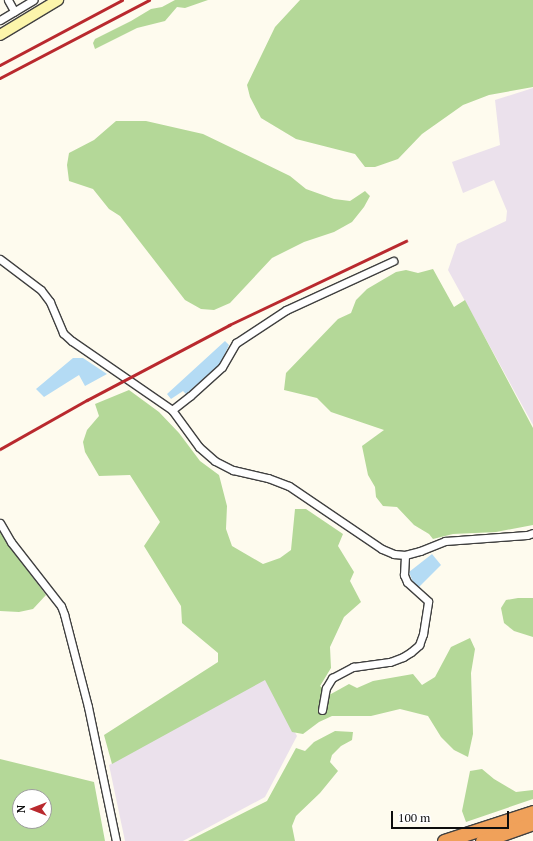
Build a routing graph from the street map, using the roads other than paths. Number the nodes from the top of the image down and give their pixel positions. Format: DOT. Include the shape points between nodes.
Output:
graph roads {
  1 [pos="8,0"];
  2 [pos="33,0"];
  3 [pos="58,0"];
  4 [pos="14,11"];
  5 [pos="0,20"];
  6 [pos="0,35"];
  7 [pos="0,260"];
  8 [pos="393,261"];
  9 [pos="172,410"];
  10 [pos="0,522"];
  11 [pos="533,533"];
  12 [pos="405,555"];
  13 [pos="322,710"];
  14 [pos="533,812"];
  15 [pos="533,823"];
  16 [pos="116,841"];
  17 [pos="444,841"];
  18 [pos="482,841"];
  1 -- 4 [label="street"];
  2 -- 4 [label="street"];
  3 -- 6 [label="street"];
  4 -- 5 [label="street"];
  7 -- 9 [label="street" via="41,290 50,302 63,332 72,341"];
  8 -- 9 [label="street" via="286,310 236,343 222,367"];
  9 -- 12 [label="street" via="199,447 215,461 234,470 289,486 382,549"];
  10 -- 16 [label="street" via="12,542 61,606 64,614 88,707"];
  11 -- 12 [label="street" via="445,541"];
  12 -- 13 [label="street" via="404,575 407,582 428,601 419,645 412,652 396,659 353,667 332,678 326,688"];
  14 -- 17 [label="highway"];
  15 -- 18 [label="highway"];
}
